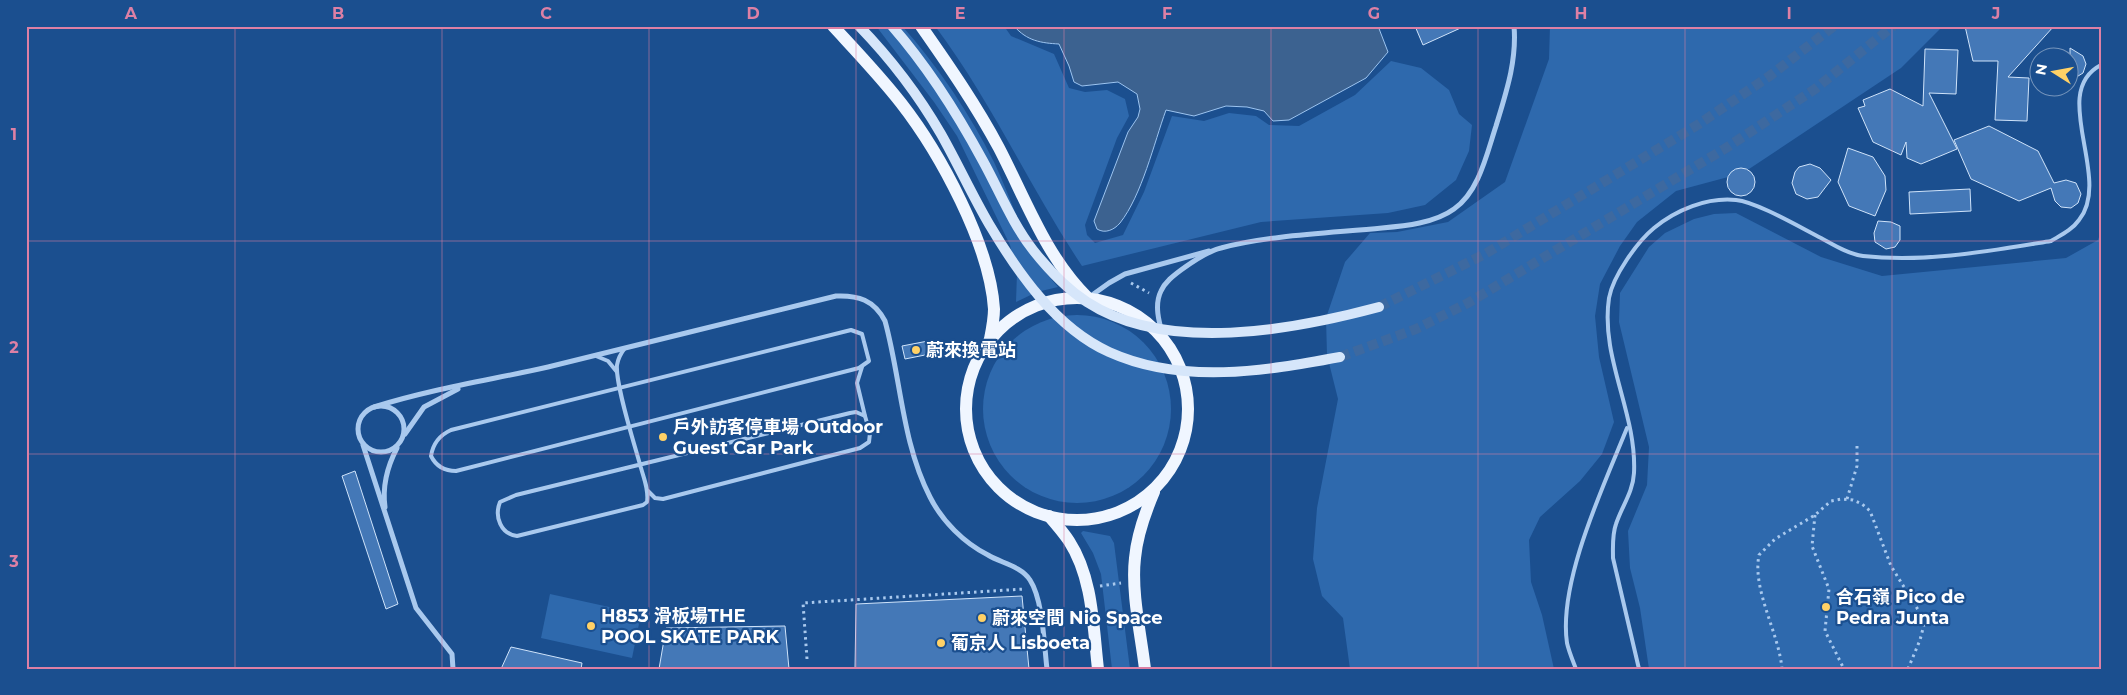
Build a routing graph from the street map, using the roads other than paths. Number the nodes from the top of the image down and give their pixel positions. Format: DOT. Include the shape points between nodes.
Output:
graph roads {
  1 [pos="833,26"];
  2 [pos="860,26"];
  3 [pos="892,26"];
  4 [pos="921,26"];
  5 [pos="1514,26"];
  6 [pos="2101,65"];
  7 [pos="1219,248"];
  8 [pos="1088,298"];
  9 [pos="1379,308"];
  10 [pos="1163,336"];
  11 [pos="990,339"];
  12 [pos="625,348"];
  13 [pos="596,356"];
  14 [pos="1340,357"];
  15 [pos="862,366"];
  16 [pos="617,372"];
  17 [pos="466,386"];
  18 [pos="620,387"];
  19 [pos="374,407"];
  20 [pos="865,416"];
  21 [pos="630,425"];
  22 [pos="1628,425"];
  23 [pos="403,437"];
  24 [pos="363,444"];
  25 [pos="398,446"];
  26 [pos="640,465"];
  27 [pos="1156,487"];
  28 [pos="647,490"];
  29 [pos="1049,516"];
  30 [pos="387,520"];
  31 [pos="453,669"];
  32 [pos="1047,669"];
  33 [pos="1098,669"];
  34 [pos="1145,669"];
  35 [pos="1576,669"];
  36 [pos="1638,669"];
  1 -- 11 [label="main road" via="902,104 962,204 990,282 994,310"];
  2 -- 14 [label="main road, bridge" via="941,133 1006,251 1053,310 1082,336 1108,352 1132,360 1208,372 1288,366"];
  3 -- 9 [label="main road, bridge" via="932,75 1032,250 1086,302 1105,312 1170,331 1206,332 1273,330"];
  4 -- 8 [label="main road" via="959,79 993,137 1053,256"];
  5 -- 7 [label="street" via="1514,57 1508,86 1475,184 1454,210 1406,225"];
  6 -- 22 [label="lane" via="2091,70 2081,86 2078,106 2090,182 2088,199 2080,220 2051,241 1931,257 1861,256 1737,200 1706,202 1670,216 1643,238 1616,279 1609,297 1609,340"];
  7 -- 8 [label="street" via="1125,274"];
  7 -- 10 [label="street" via="1166,282 1159,296 1158,311"];
  8 -- 10 [label="main road" via="1132,312"];
  8 -- 11 [label="main road" via="1064,298 1035,305 1020,313"];
  10 -- 27 [label="main road" via="1176,358 1187,396 1187,424 1177,457"];
  11 -- 29 [label="main road" via="969,384 967,418 975,451 992,480 1018,503"];
  12 -- 13 [label="street"];
  12 -- 16 [label="lane" via="618,360"];
  12 -- 32 [label="street" via="836,296 861,297 871,303 885,321 911,443 930,498 950,526 968,543 1022,571 1034,588"];
  13 -- 16 [label="lane" via="608,361"];
  13 -- 17 [label="street"];
  15 -- 18 [label="lane" via="868,361 862,334 851,330"];
  15 -- 20 [label="lane" via="857,383"];
  15 -- 21 [label="lane"];
  16 -- 18 [label="lane"];
  17 -- 19 [label="street" via="426,392"];
  17 -- 23 [label="street" via="424,408"];
  18 -- 21 [label="lane"];
  18 -- 21 [label="lane" via="451,430 440,436 431,456 437,466 456,471"];
  19 -- 23 [label="street" via="395,410 404,422"];
  19 -- 24 [label="street" via="367,410 358,423 357,430"];
  20 -- 26 [label="lane" via="856,412"];
  20 -- 28 [label="lane" via="870,438 860,448 663,499 655,498"];
  21 -- 26 [label="lane"];
  22 -- 35 [label="lane" via="1578,558 1567,601 1567,643"];
  22 -- 36 [label="lane" via="1634,473 1612,541"];
  23 -- 25 [label="street"];
  24 -- 25 [label="street" via="380,453"];
  24 -- 30 [label="street"];
  25 -- 30 [label="street" via="388,464 386,476"];
  26 -- 28 [label="lane"];
  26 -- 28 [label="lane" via="506,498 500,502 498,519 503,530 517,536 643,505 647,502"];
  27 -- 29 [label="main road" via="1143,499 1105,516 1080,520"];
  27 -- 34 [label="main road" via="1140,532 1135,558"];
  29 -- 33 [label="main road" via="1069,541 1082,567 1091,604"];
  30 -- 31 [label="street" via="416,608 449,649"];
}
